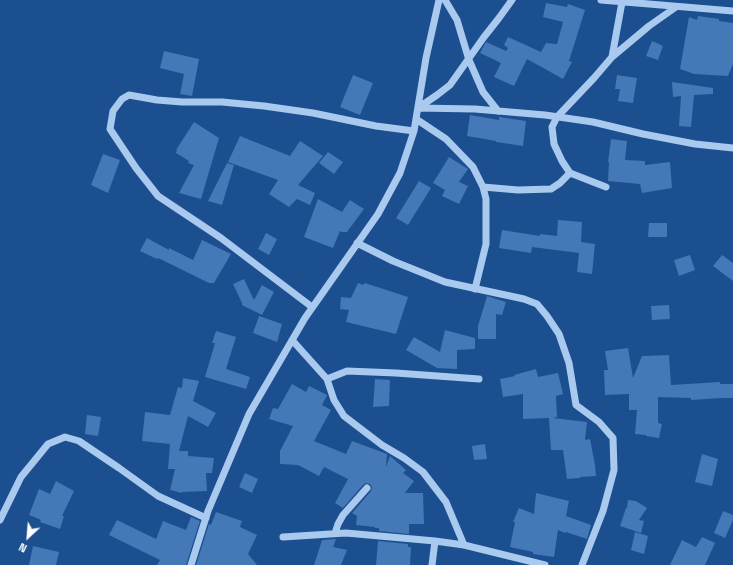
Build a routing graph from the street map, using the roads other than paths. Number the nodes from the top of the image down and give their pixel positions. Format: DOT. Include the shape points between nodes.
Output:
graph roads {
  1 [pos="439,0"];
  2 [pos="445,0"];
  3 [pos="512,0"];
  4 [pos="601,0"];
  5 [pos="622,2"];
  6 [pos="676,7"];
  7 [pos="733,11"];
  8 [pos="612,57"];
  9 [pos="469,60"];
  10 [pos="418,108"];
  11 [pos="498,111"];
  12 [pos="557,117"];
  13 [pos="416,119"];
  14 [pos="414,131"];
  15 [pos="733,148"];
  16 [pos="570,173"];
  17 [pos="483,187"];
  18 [pos="606,187"];
  19 [pos="357,243"];
  20 [pos="475,289"];
  21 [pos="312,307"];
  22 [pos="292,340"];
  23 [pos="327,379"];
  24 [pos="479,379"];
  25 [pos="367,488"];
  26 [pos="206,518"];
  27 [pos="0,520"];
  28 [pos="335,534"];
  29 [pos="283,537"];
  30 [pos="435,541"];
  31 [pos="464,545"];
  32 [pos="191,565"];
  33 [pos="432,565"];
  34 [pos="545,565"];
  35 [pos="582,565"];
  1 -- 10 [label="street"];
  2 -- 9 [label="street" via="457,20"];
  3 -- 9 [label="street"];
  4 -- 5 [label="street"];
  5 -- 6 [label="street"];
  5 -- 8 [label="street"];
  6 -- 7 [label="street"];
  6 -- 8 [label="street"];
  8 -- 12 [label="street"];
  9 -- 10 [label="street" via="450,85"];
  9 -- 11 [label="street" via="483,92"];
  10 -- 11 [label="street"];
  10 -- 13 [label="street"];
  11 -- 12 [label="street"];
  12 -- 15 [label="street" via="696,144"];
  12 -- 16 [label="street" via="552,127 554,144"];
  13 -- 14 [label="street"];
  13 -- 17 [label="street" via="451,144 473,167"];
  14 -- 19 [label="street" via="400,173 378,214"];
  14 -- 21 [label="street" via="264,106 182,102 129,96 122,99 112,112 110,129 158,196 221,238"];
  16 -- 17 [label="street" via="551,189"];
  16 -- 18 [label="street"];
  17 -- 20 [label="street" via="486,199 486,244"];
  19 -- 20 [label="street" via="445,282"];
  19 -- 21 [label="street"];
  20 -- 35 [label="street" via="538,304 559,334 569,363 576,406 599,422 613,438 614,470 603,511"];
  21 -- 22 [label="street"];
  22 -- 23 [label="street"];
  22 -- 26 [label="street" via="249,414"];
  23 -- 24 [label="street" via="347,372"];
  23 -- 31 [label="street" via="334,400 344,416 423,472 446,502"];
  25 -- 28 [label="street" via="343,515"];
  26 -- 27 [label="street" via="158,496 79,441 65,437 48,444 21,477"];
  26 -- 32 [label="street"];
  28 -- 29 [label="street"];
  28 -- 30 [label="street"];
  30 -- 31 [label="street"];
  30 -- 33 [label="street"];
  31 -- 34 [label="street"];
}
